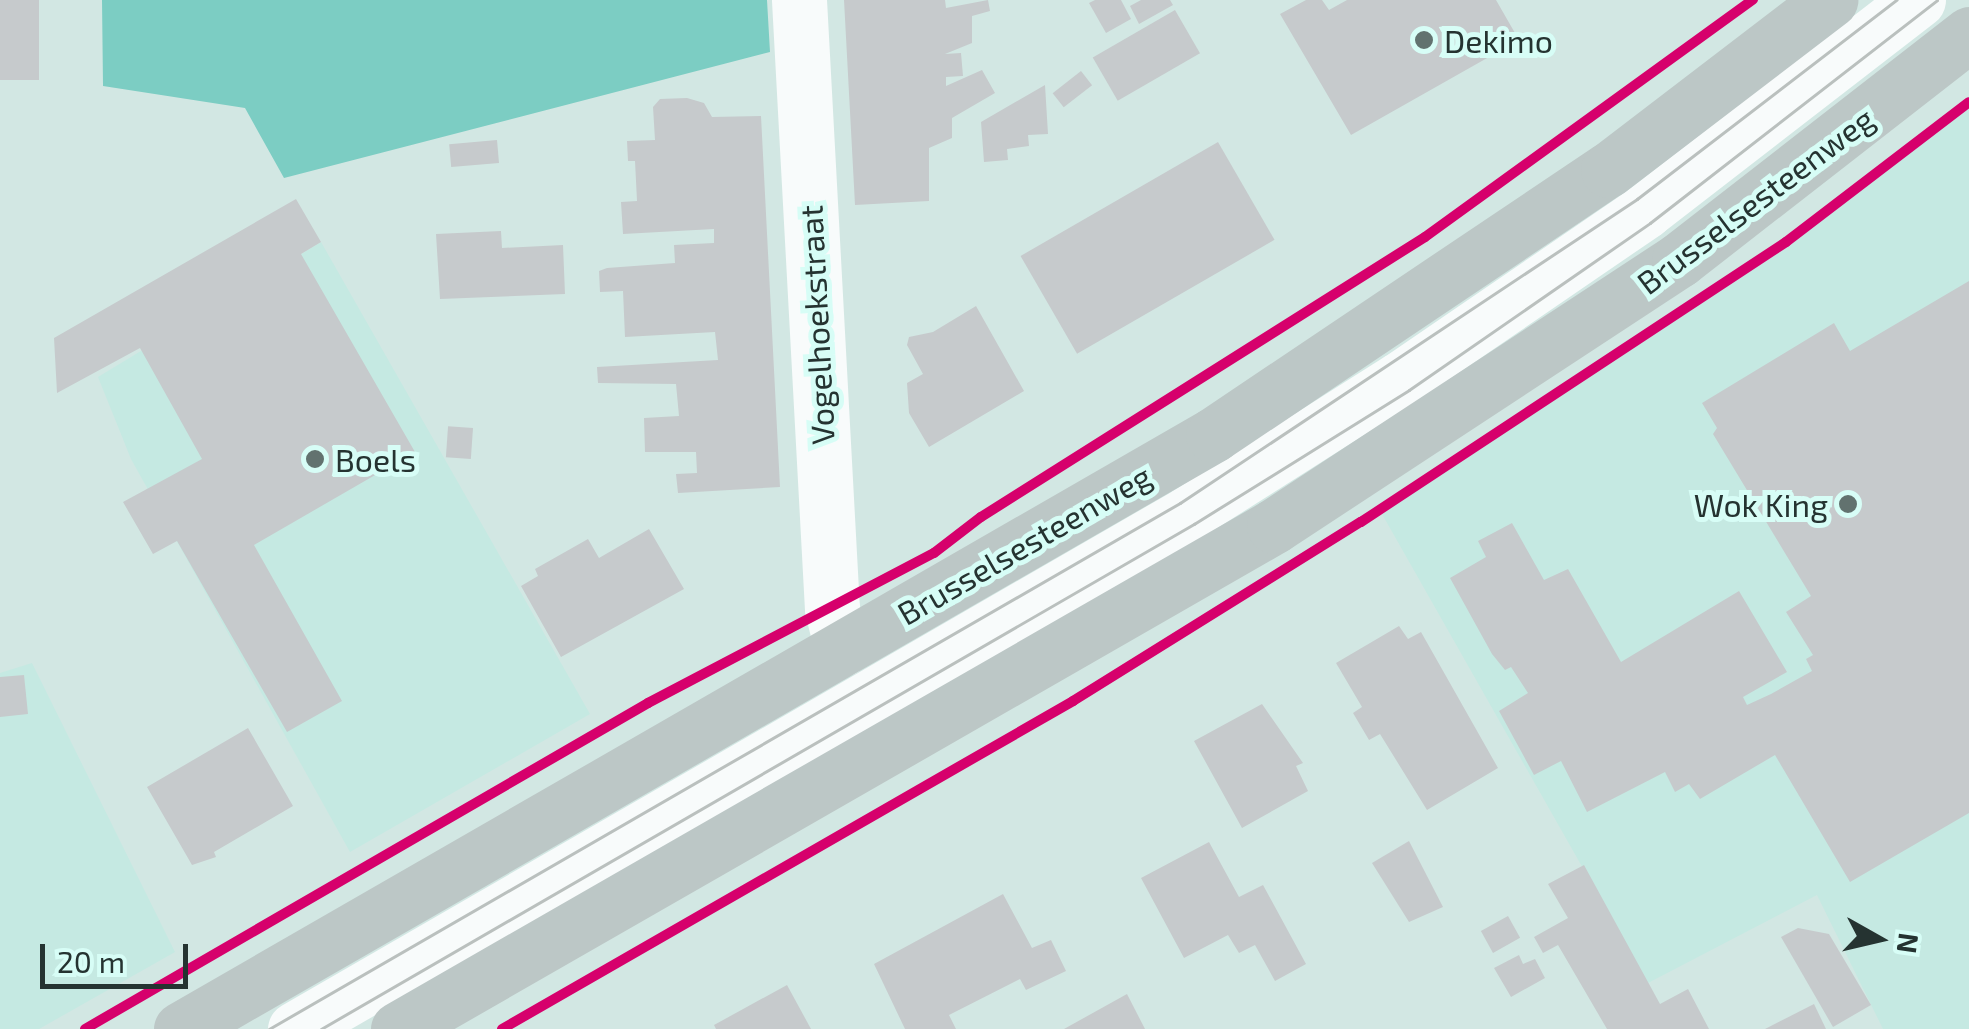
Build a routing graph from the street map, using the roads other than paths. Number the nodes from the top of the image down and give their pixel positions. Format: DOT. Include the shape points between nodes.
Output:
graph roads {
  1 [pos="798,0"];
  2 [pos="1830,0"];
  3 [pos="1918,0"];
  4 [pos="1969,34"];
  5 [pos="842,650"];
  6 [pos="181,1029"];
  7 [pos="295,1029"];
  8 [pos="398,1029"];
  1 -- 5 [label="street, Vogelhoekstraat" via="832,608"];
  2 -- 5 [label="main road, Brusselsesteenweg" via="1608,170 1390,320 1213,434"];
  3 -- 7 [label="street" via="1646,211 1384,389 1170,523"];
  4 -- 8 [label="main road, Brusselsesteenweg" via="1679,260 1274,526"];
  5 -- 6 [label="main road, Brusselsesteenweg"];
}
